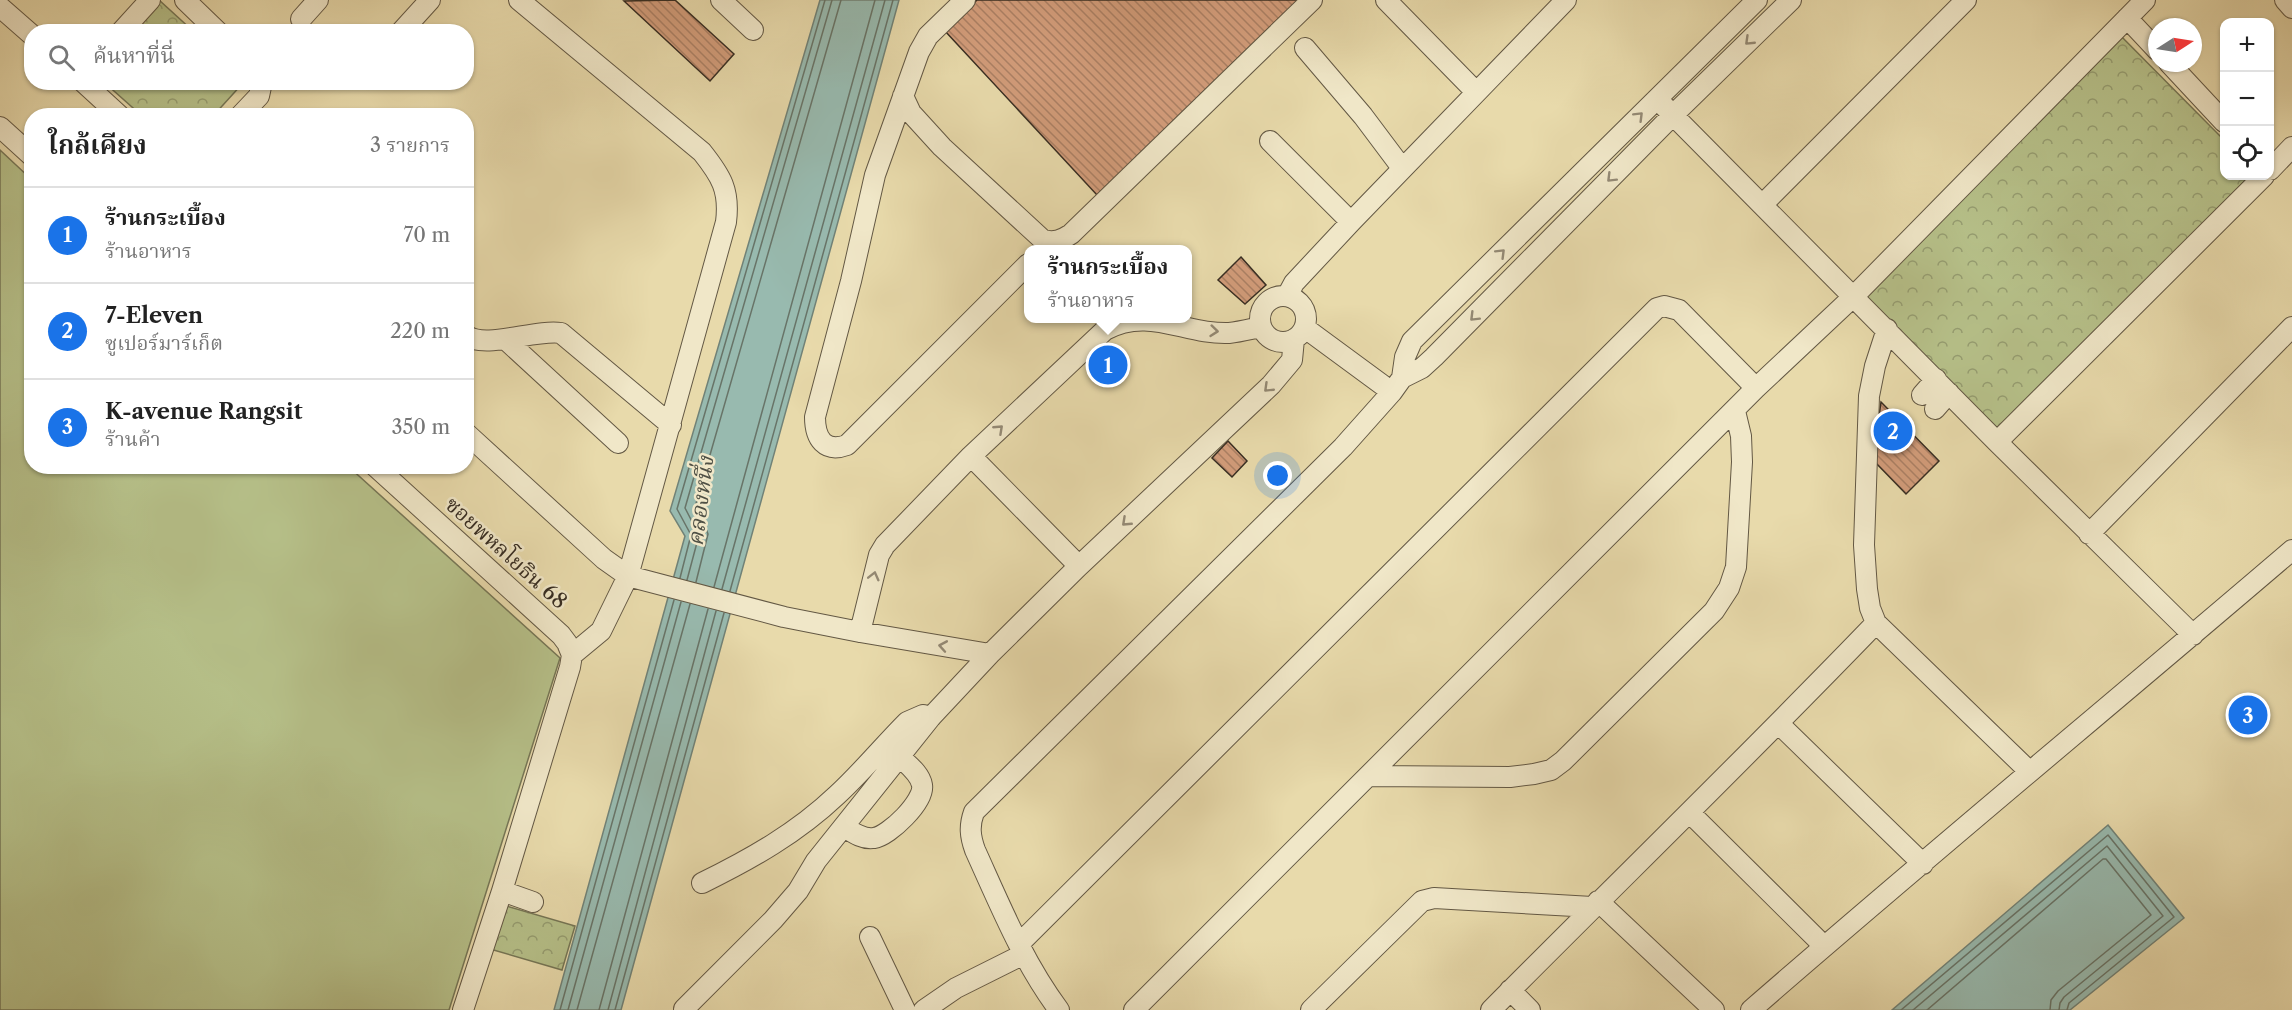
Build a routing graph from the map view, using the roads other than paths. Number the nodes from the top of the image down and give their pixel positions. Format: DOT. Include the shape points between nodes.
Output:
graph roads {
  1 [pos="150,0"];
  2 [pos="185,0"];
  3 [pos="318,0"];
  4 [pos="430,0"];
  5 [pos="519,0"];
  6 [pos="721,0"];
  7 [pos="965,0"];
  8 [pos="1312,0"];
  9 [pos="1386,0"];
  10 [pos="1756,0"];
  11 [pos="1791,0"];
  12 [pos="1966,0"];
  13 [pos="2145,0"];
  14 [pos="2284,0"];
  15 [pos="1561,2"];
  16 [pos="0,7"];
  17 [pos="2292,8"];
  18 [pos="2127,18"];
  19 [pos="302,19"];
  20 [pos="128,24"];
  21 [pos="210,24"];
  22 [pos="408,24"];
  23 [pos="24,28"];
  24 [pos="753,30"];
  25 [pos="2148,40"];
  26 [pos="1305,48"];
  27 [pos="2177,72"];
  28 [pos="92,90"];
  29 [pos="261,90"];
  30 [pos="1476,92"];
  31 [pos="903,96"];
  32 [pos="1657,99"];
  33 [pos="112,108"];
  34 [pos="248,108"];
  35 [pos="1673,116"];
  36 [pos="2220,118"];
  37 [pos="0,128"];
  38 [pos="1270,141"];
  39 [pos="2292,147"];
  40 [pos="24,149"];
  41 [pos="2274,166"];
  42 [pos="1402,168"];
  43 [pos="2260,180"];
  44 [pos="1762,205"];
  45 [pos="1351,222"];
  46 [pos="1046,245"];
  47 [pos="1048,245"];
  48 [pos="1024,269"];
  49 [pos="1287,296"];
  50 [pos="1854,296"];
  51 [pos="1118,323"];
  52 [pos="1170,323"];
  53 [pos="1261,327"];
  54 [pos="2292,327"];
  55 [pos="1887,329"];
  56 [pos="1300,333"];
  57 [pos="474,339"];
  58 [pos="505,339"];
  59 [pos="1397,385"];
  60 [pos="1942,386"];
  61 [pos="1756,388"];
  62 [pos="1929,402"];
  63 [pos="1735,411"];
  64 [pos="670,425"];
  65 [pos="474,441"];
  66 [pos="1997,442"];
  67 [pos="618,443"];
  68 [pos="970,456"];
  69 [pos="384,474"];
  70 [pos="2089,534"];
  71 [pos="2292,550"];
  72 [pos="1079,566"];
  73 [pos="636,578"];
  74 [pos="1876,623"];
  75 [pos="860,632"];
  76 [pos="2193,635"];
  77 [pos="990,654"];
  78 [pos="572,655"];
  79 [pos="931,717"];
  80 [pos="1779,724"];
  81 [pos="899,756"];
  82 [pos="2029,771"];
  83 [pos="1368,776"];
  84 [pos="1690,813"];
  85 [pos="844,827"];
  86 [pos="1923,864"];
  87 [pos="702,883"];
  88 [pos="502,891"];
  89 [pos="533,902"];
  90 [pos="1595,904"];
  91 [pos="870,937"];
  92 [pos="1824,946"];
  93 [pos="1021,949"];
  94 [pos="1510,990"];
  95 [pos="684,1009"];
  96 [pos="463,1010"];
  97 [pos="905,1010"];
  98 [pos="924,1010"];
  99 [pos="1059,1010"];
  100 [pos="1134,1010"];
  101 [pos="1311,1010"];
  102 [pos="1491,1010"];
  103 [pos="1530,1010"];
  104 [pos="1713,1010"];
  105 [pos="1750,1010"];
  1 -- 20 [label="street"];
  2 -- 21 [label="street"];
  3 -- 19 [label="street"];
  4 -- 22 [label="street"];
  5 -- 64 [label="street" via="702,152 718,171 725,188 726,222"];
  6 -- 24 [label="street"];
  7 -- 31 [label="street" via="928,36"];
  8 -- 47 [label="street" via="1071,234"];
  9 -- 30 [label="street"];
  10 -- 32 [label="street"];
  11 -- 35 [label="street, one-way"];
  12 -- 44 [label="street"];
  13 -- 18 [label="street"];
  14 -- 17 [label="street"];
  15 -- 30 [label="street"];
  16 -- 23 [label="street"];
  18 -- 25 [label="street"];
  18 -- 50 [label="street"];
  26 -- 42 [label="street"];
  27 -- 36 [label="street"];
  28 -- 33 [label="street"];
  29 -- 34 [label="street"];
  30 -- 42 [label="street"];
  31 -- 46 [label="street" via="911,113 942,147"];
  31 -- 48 [label="street" via="875,175 852,281 815,417 820,438 828,447 847,445"];
  32 -- 35 [label="street"];
  59 -- 32 [label="street, one-way" via="1412,341"];
  35 -- 44 [label="street"];
  35 -- 59 [label="street, one-way" via="1434,357"];
  37 -- 40 [label="street"];
  38 -- 45 [label="street"];
  39 -- 41 [label="street"];
  42 -- 45 [label="street"];
  43 -- 66 [label="street"];
  44 -- 50 [label="street"];
  45 -- 49 [label="street"];
  49 -- 53 [label="street" via="1273,298 1263,307"];
  49 -- 56 [label="street" via="1299,302 1306,314"];
  50 -- 55 [label="street"];
  50 -- 61 [label="street"];
  68 -- 51 [label="street, one-way" via="1105,330"];
  52 -- 53 [label="street, one-way" via="1229,333"];
  53 -- 56 [label="street" via="1279,342"];
  54 -- 70 [label="street"];
  55 -- 60 [label="street"];
  55 -- 74 [label="street" via="1869,396 1864,545 1867,589"];
  56 -- 59 [label="street"];
  56 -- 72 [label="street, one-way" via="1292,360 1271,386"];
  57 -- 58 [label="street"];
  58 -- 64 [label="street" via="537,332 561,333"];
  58 -- 67 [label="street"];
  59 -- 93 [label="street" via="1343,447 974,812 970,837"];
  60 -- 62 [label="street"];
  60 -- 66 [label="street"];
  61 -- 63 [label="street"];
  61 -- 93 [label="street" via="1679,310 1658,308"];
  63 -- 83 [label="street"];
  63 -- 83 [label="street" via="1742,462 1736,567 1722,601 1706,620 1551,770 1510,777"];
  64 -- 73 [label="street"];
  65 -- 73 [label="street" via="604,559"];
  66 -- 70 [label="street"];
  68 -- 72 [label="street"];
  75 -- 68 [label="street, one-way" via="879,555 885,545"];
  69 -- 78 [label="street, ซอยพหลโยธิน 68" via="561,635"];
  70 -- 76 [label="street"];
  71 -- 76 [label="street"];
  72 -- 77 [label="street"];
  73 -- 75 [label="street"];
  73 -- 78 [label="street" via="601,631"];
  74 -- 80 [label="street"];
  74 -- 82 [label="street"];
  77 -- 75 [label="street, one-way"];
  76 -- 82 [label="street"];
  77 -- 79 [label="street"];
  78 -- 88 [label="street"];
  79 -- 81 [label="street"];
  79 -- 87 [label="street" via="907,722 837,795 780,841"];
  80 -- 84 [label="street"];
  80 -- 86 [label="street"];
  81 -- 85 [label="street"];
  81 -- 85 [label="street" via="919,777 922,786 908,813 888,832 875,838 865,838"];
  82 -- 86 [label="street"];
  83 -- 100 [label="street"];
  84 -- 90 [label="street"];
  84 -- 92 [label="street"];
  85 -- 95 [label="street" via="773,920"];
  86 -- 92 [label="street"];
  88 -- 89 [label="street"];
  88 -- 96 [label="street"];
  90 -- 94 [label="street"];
  90 -- 101 [label="street" via="1434,898 1422,901"];
  90 -- 104 [label="street"];
  91 -- 97 [label="street"];
  92 -- 105 [label="street"];
  93 -- 98 [label="street"];
  93 -- 99 [label="street"];
  94 -- 102 [label="street"];
  94 -- 103 [label="street"];
}
